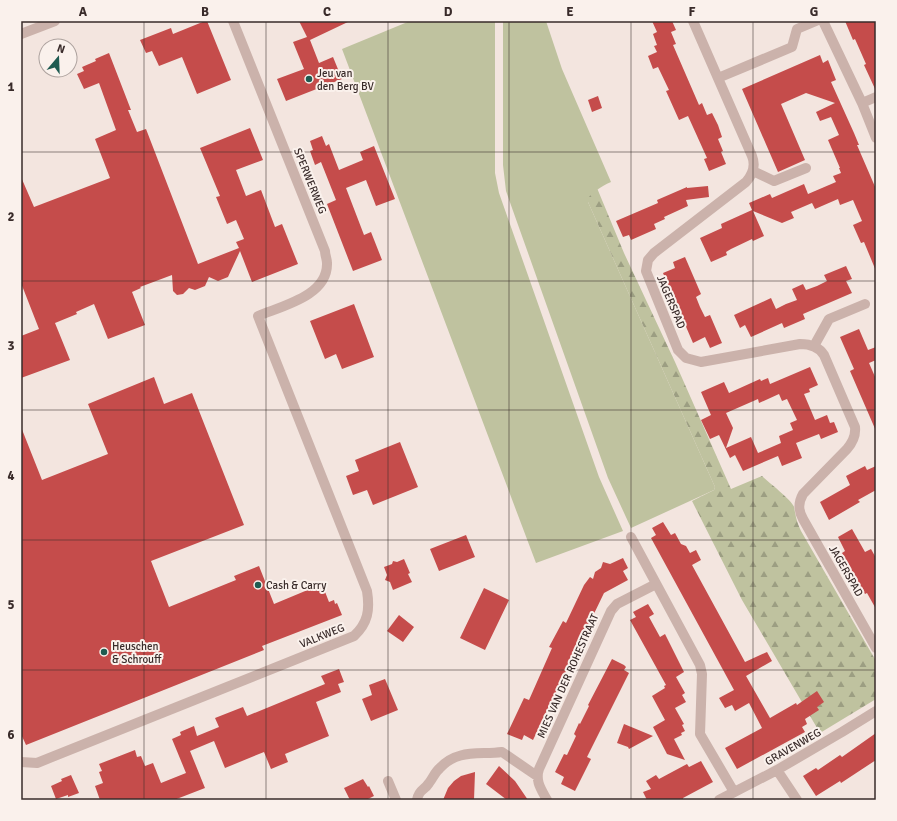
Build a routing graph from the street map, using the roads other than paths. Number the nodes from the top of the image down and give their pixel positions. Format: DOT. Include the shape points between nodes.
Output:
graph roads {
  1 [pos="55,21"];
  2 [pos="233,21"];
  3 [pos="693,21"];
  4 [pos="816,21"];
  5 [pos="823,21"];
  6 [pos="21,34"];
  7 [pos="718,78"];
  8 [pos="876,97"];
  9 [pos="862,103"];
  10 [pos="876,138"];
  11 [pos="806,168"];
  12 [pos="753,171"];
  13 [pos="865,304"];
  14 [pos="258,316"];
  15 [pos="814,346"];
  16 [pos="631,537"];
  17 [pos="656,584"];
  18 [pos="876,648"];
  19 [pos="876,710"];
  20 [pos="21,762"];
  21 [pos="777,770"];
  22 [pos="537,776"];
  23 [pos="388,781"];
  24 [pos="734,792"];
  25 [pos="396,800"];
  26 [pos="417,800"];
  27 [pos="547,800"];
  28 [pos="719,800"];
  29 [pos="797,800"];
  1 -- 6 [label="street"];
  2 -- 14 [label="street, SPERWERWEG" via="325,251 327,264 322,281 315,290"];
  3 -- 7 [label="street"];
  4 -- 7 [label="street" via="797,29 792,47"];
  5 -- 9 [label="street"];
  7 -- 12 [label="street" via="752,156"];
  8 -- 9 [label="street"];
  9 -- 10 [label="street"];
  11 -- 12 [label="street" via="774,181"];
  12 -- 15 [label="street, JAGERSPAD" via="746,182 654,253 646,266 648,279 678,350 686,358 701,362 800,344"];
  13 -- 15 [label="street" via="829,319"];
  14 -- 20 [label="street, VALKWEG" via="367,591 368,612 363,628 354,636 37,763"];
  15 -- 18 [label="street, JAGERSPAD" via="824,355 855,432 847,449 803,494 799,509 802,519"];
  16 -- 17 [label="street"];
  17 -- 22 [label="street, MIES VAN DER ROHESTRAAT" via="617,604 611,611"];
  17 -- 24 [label="street" via="700,665 700,734"];
  19 -- 21 [label="street, GRAVENWEG"];
  21 -- 24 [label="street, GRAVENWEG"];
  21 -- 29 [label="street"];
  22 -- 26 [label="street" via="502,752 462,754 441,766 429,784 418,793"];
  22 -- 27 [label="street"];
  23 -- 25 [label="street"];
  24 -- 28 [label="street, GRAVENWEG"];
}
